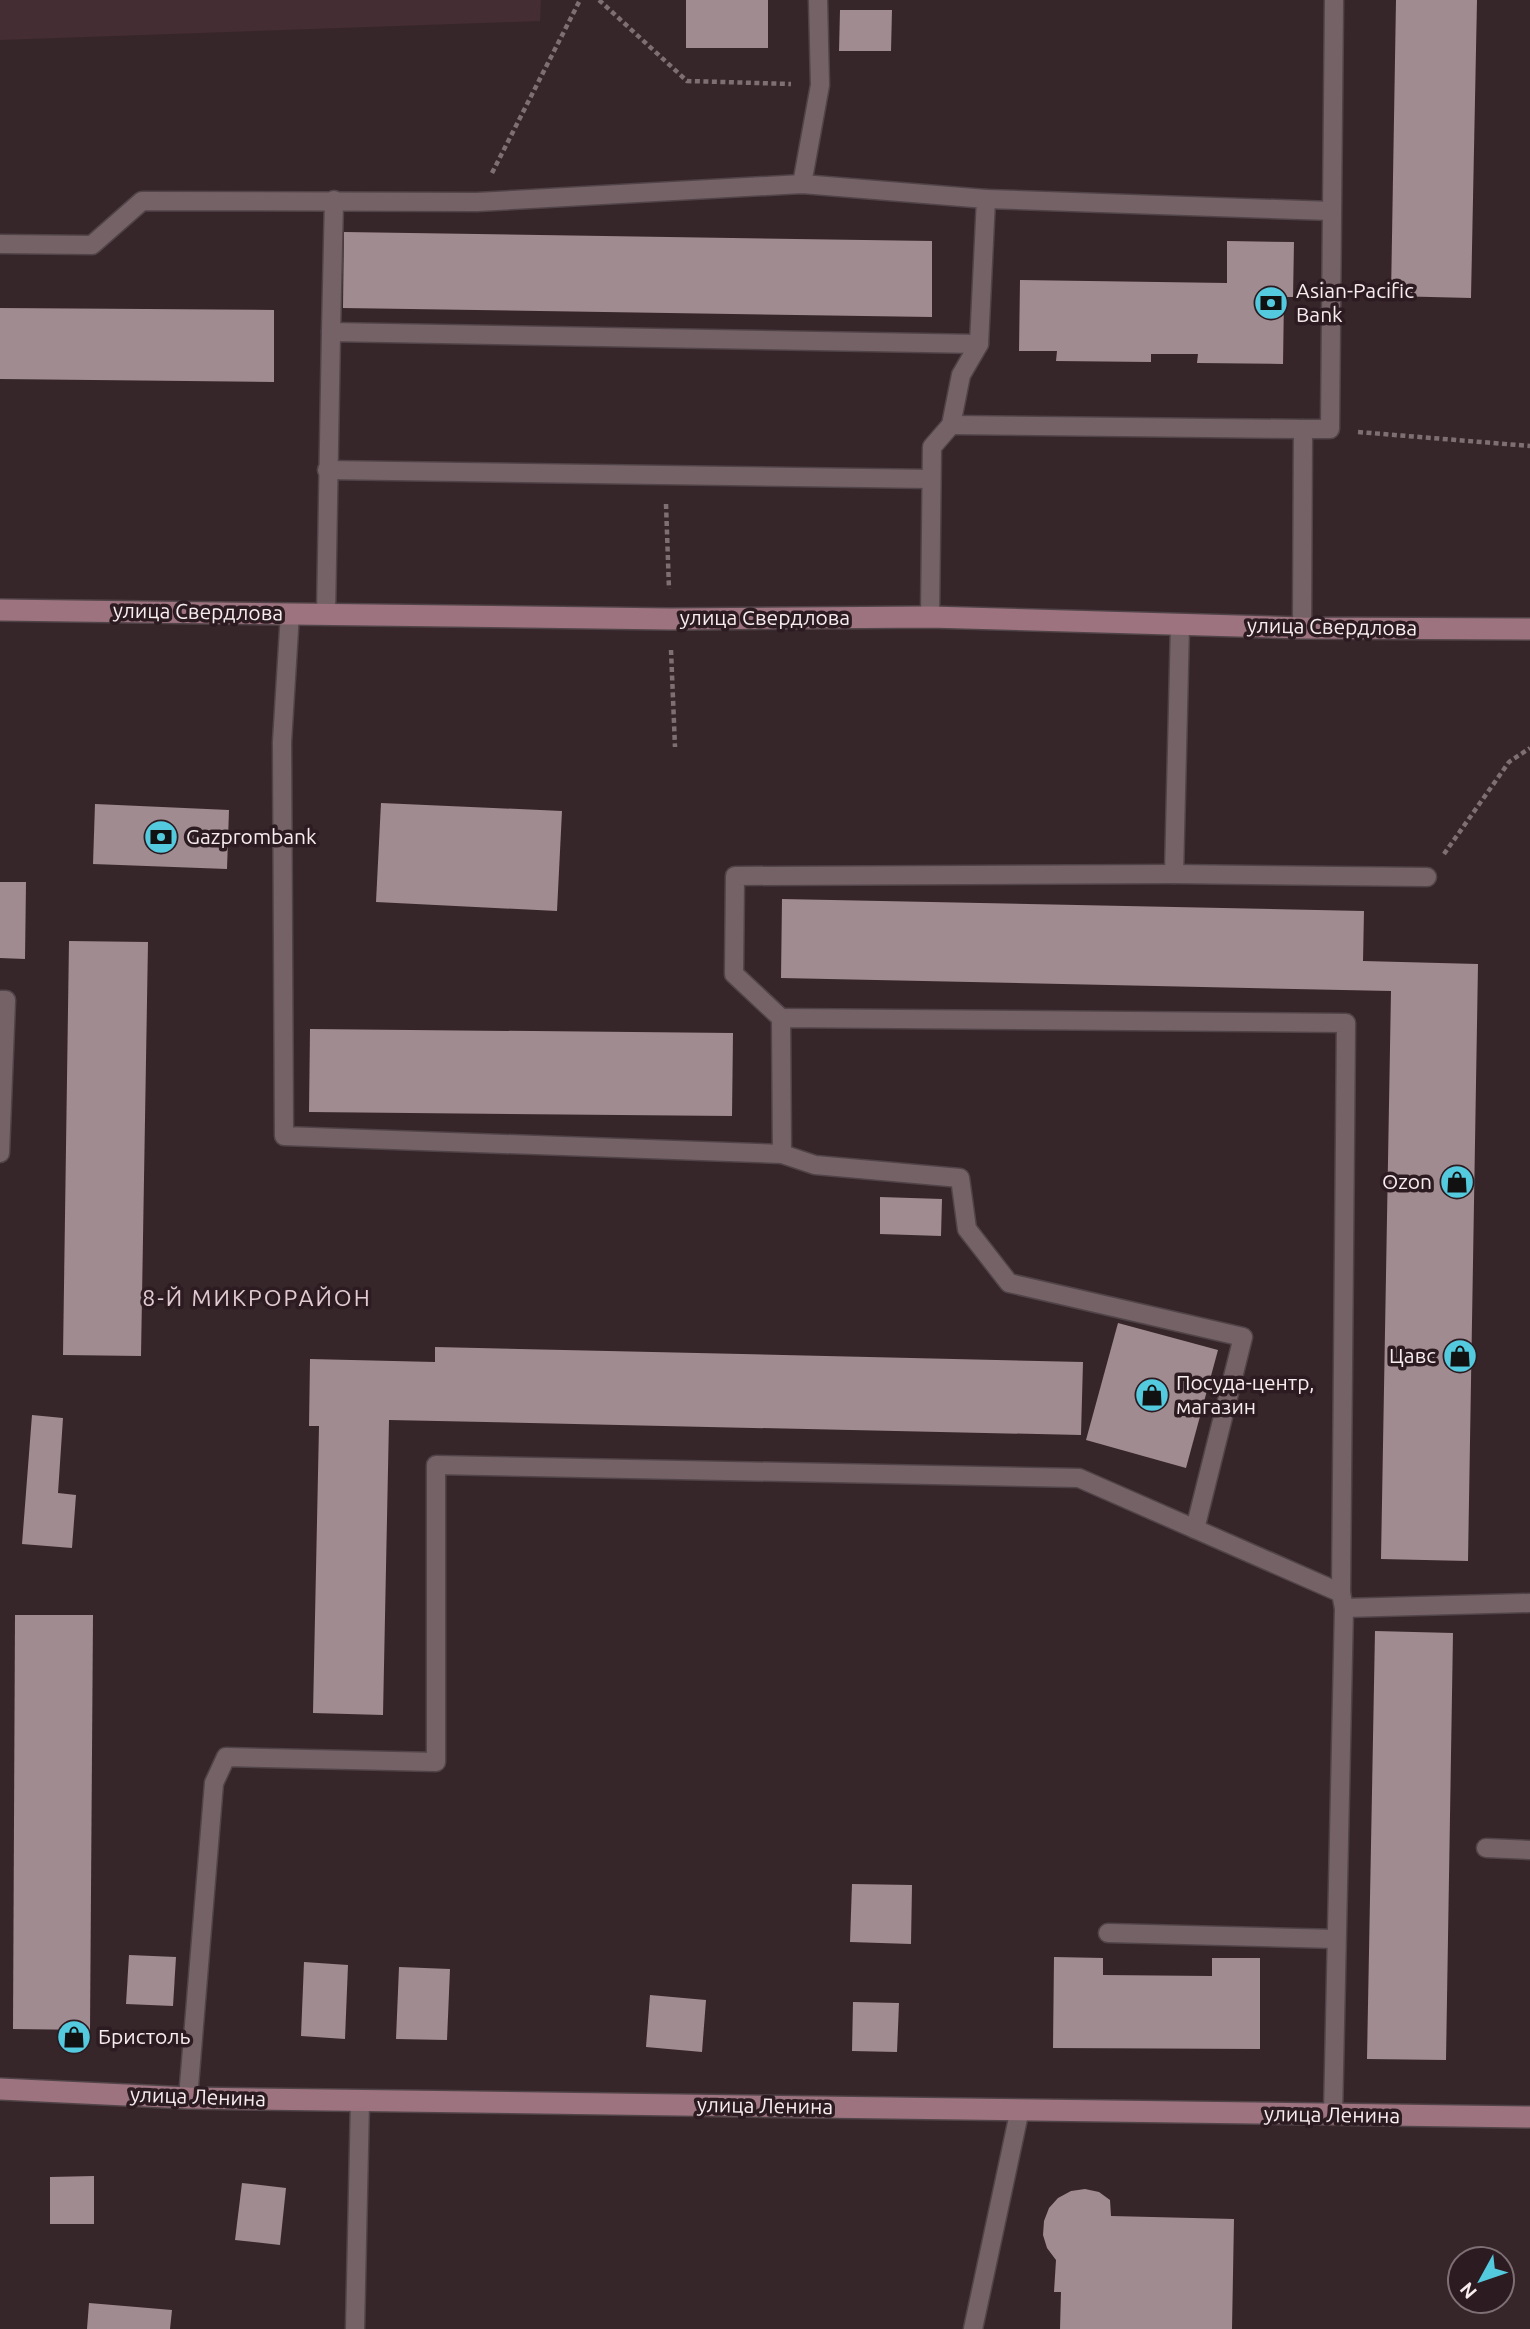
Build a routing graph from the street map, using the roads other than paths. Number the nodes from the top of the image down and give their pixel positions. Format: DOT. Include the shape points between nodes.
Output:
graph roads {
  1 [pos="818,0"];
  2 [pos="1334,0"];
  3 [pos="802,184"];
  4 [pos="986,199"];
  5 [pos="334,201"];
  6 [pos="1331,211"];
  7 [pos="0,244"];
  8 [pos="331,332"];
  9 [pos="979,344"];
  10 [pos="951,425"];
  11 [pos="1303,429"];
  12 [pos="327,470"];
  13 [pos="931,479"];
  14 [pos="0,610"];
  15 [pos="290,613"];
  16 [pos="326,614"];
  17 [pos="930,617"];
  18 [pos="1180,625"];
  19 [pos="1303,628"];
  20 [pos="1530,629"];
  21 [pos="1174,874"];
  22 [pos="1427,877"];
  23 [pos="0,999"];
  24 [pos="781,1018"];
  25 [pos="0,1153"];
  26 [pos="782,1154"];
  27 [pos="1195,1529"];
  28 [pos="1342,1600"];
  29 [pos="1530,1603"];
  30 [pos="1486,1848"];
  31 [pos="1530,1850"];
  32 [pos="1108,1933"];
  33 [pos="1336,1939"];
  34 [pos="0,2088"];
  35 [pos="188,2098"];
  36 [pos="360,2101"];
  37 [pos="1020,2109"];
  38 [pos="1333,2115"];
  39 [pos="1530,2117"];
  40 [pos="355,2329"];
  41 [pos="973,2329"];
  1 -- 3 [label="lane" via="820,85"];
  2 -- 6 [label="lane"];
  3 -- 4 [label="lane"];
  3 -- 5 [label="lane" via="477,202"];
  4 -- 6 [label="lane"];
  4 -- 9 [label="lane"];
  5 -- 7 [label="lane" via="142,201 92,245"];
  5 -- 8 [label="lane"];
  6 -- 11 [label="lane" via="1330,429"];
  8 -- 9 [label="lane"];
  8 -- 12 [label="lane"];
  9 -- 10 [label="lane" via="961,375"];
  10 -- 11 [label="lane"];
  10 -- 13 [label="lane" via="932,447"];
  11 -- 19 [label="lane"];
  12 -- 13 [label="lane"];
  12 -- 16 [label="lane"];
  13 -- 17 [label="lane"];
  14 -- 15 [label="main road, улица Свердлова"];
  15 -- 16 [label="main road, улица Свердлова"];
  15 -- 26 [label="lane" via="282,742 284,1136"];
  16 -- 17 [label="main road, улица Свердлова"];
  17 -- 18 [label="main road, улица Свердлова"];
  18 -- 19 [label="main road, улица Свердлова"];
  18 -- 21 [label="lane"];
  19 -- 20 [label="main road, улица Свердлова"];
  21 -- 22 [label="lane"];
  21 -- 24 [label="lane" via="735,876 734,974"];
  23 -- 25 [label="lane" via="6,1000"];
  24 -- 26 [label="lane"];
  24 -- 28 [label="lane" via="1346,1023"];
  26 -- 27 [label="lane" via="815,1166 960,1178 967,1229 1009,1283 1243,1337"];
  27 -- 28 [label="lane"];
  27 -- 35 [label="lane" via="1079,1478 436,1465 436,1762 226,1757 214,1783"];
  28 -- 29 [label="lane"];
  28 -- 33 [label="lane"];
  30 -- 31 [label="lane"];
  32 -- 33 [label="lane"];
  33 -- 38 [label="lane"];
  34 -- 35 [label="main road, улица Ленина"];
  35 -- 36 [label="main road, улица Ленина"];
  36 -- 37 [label="main road, улица Ленина"];
  36 -- 40 [label="lane"];
  37 -- 38 [label="main road, улица Ленина"];
  37 -- 41 [label="lane"];
  38 -- 39 [label="main road, улица Ленина"];
}
